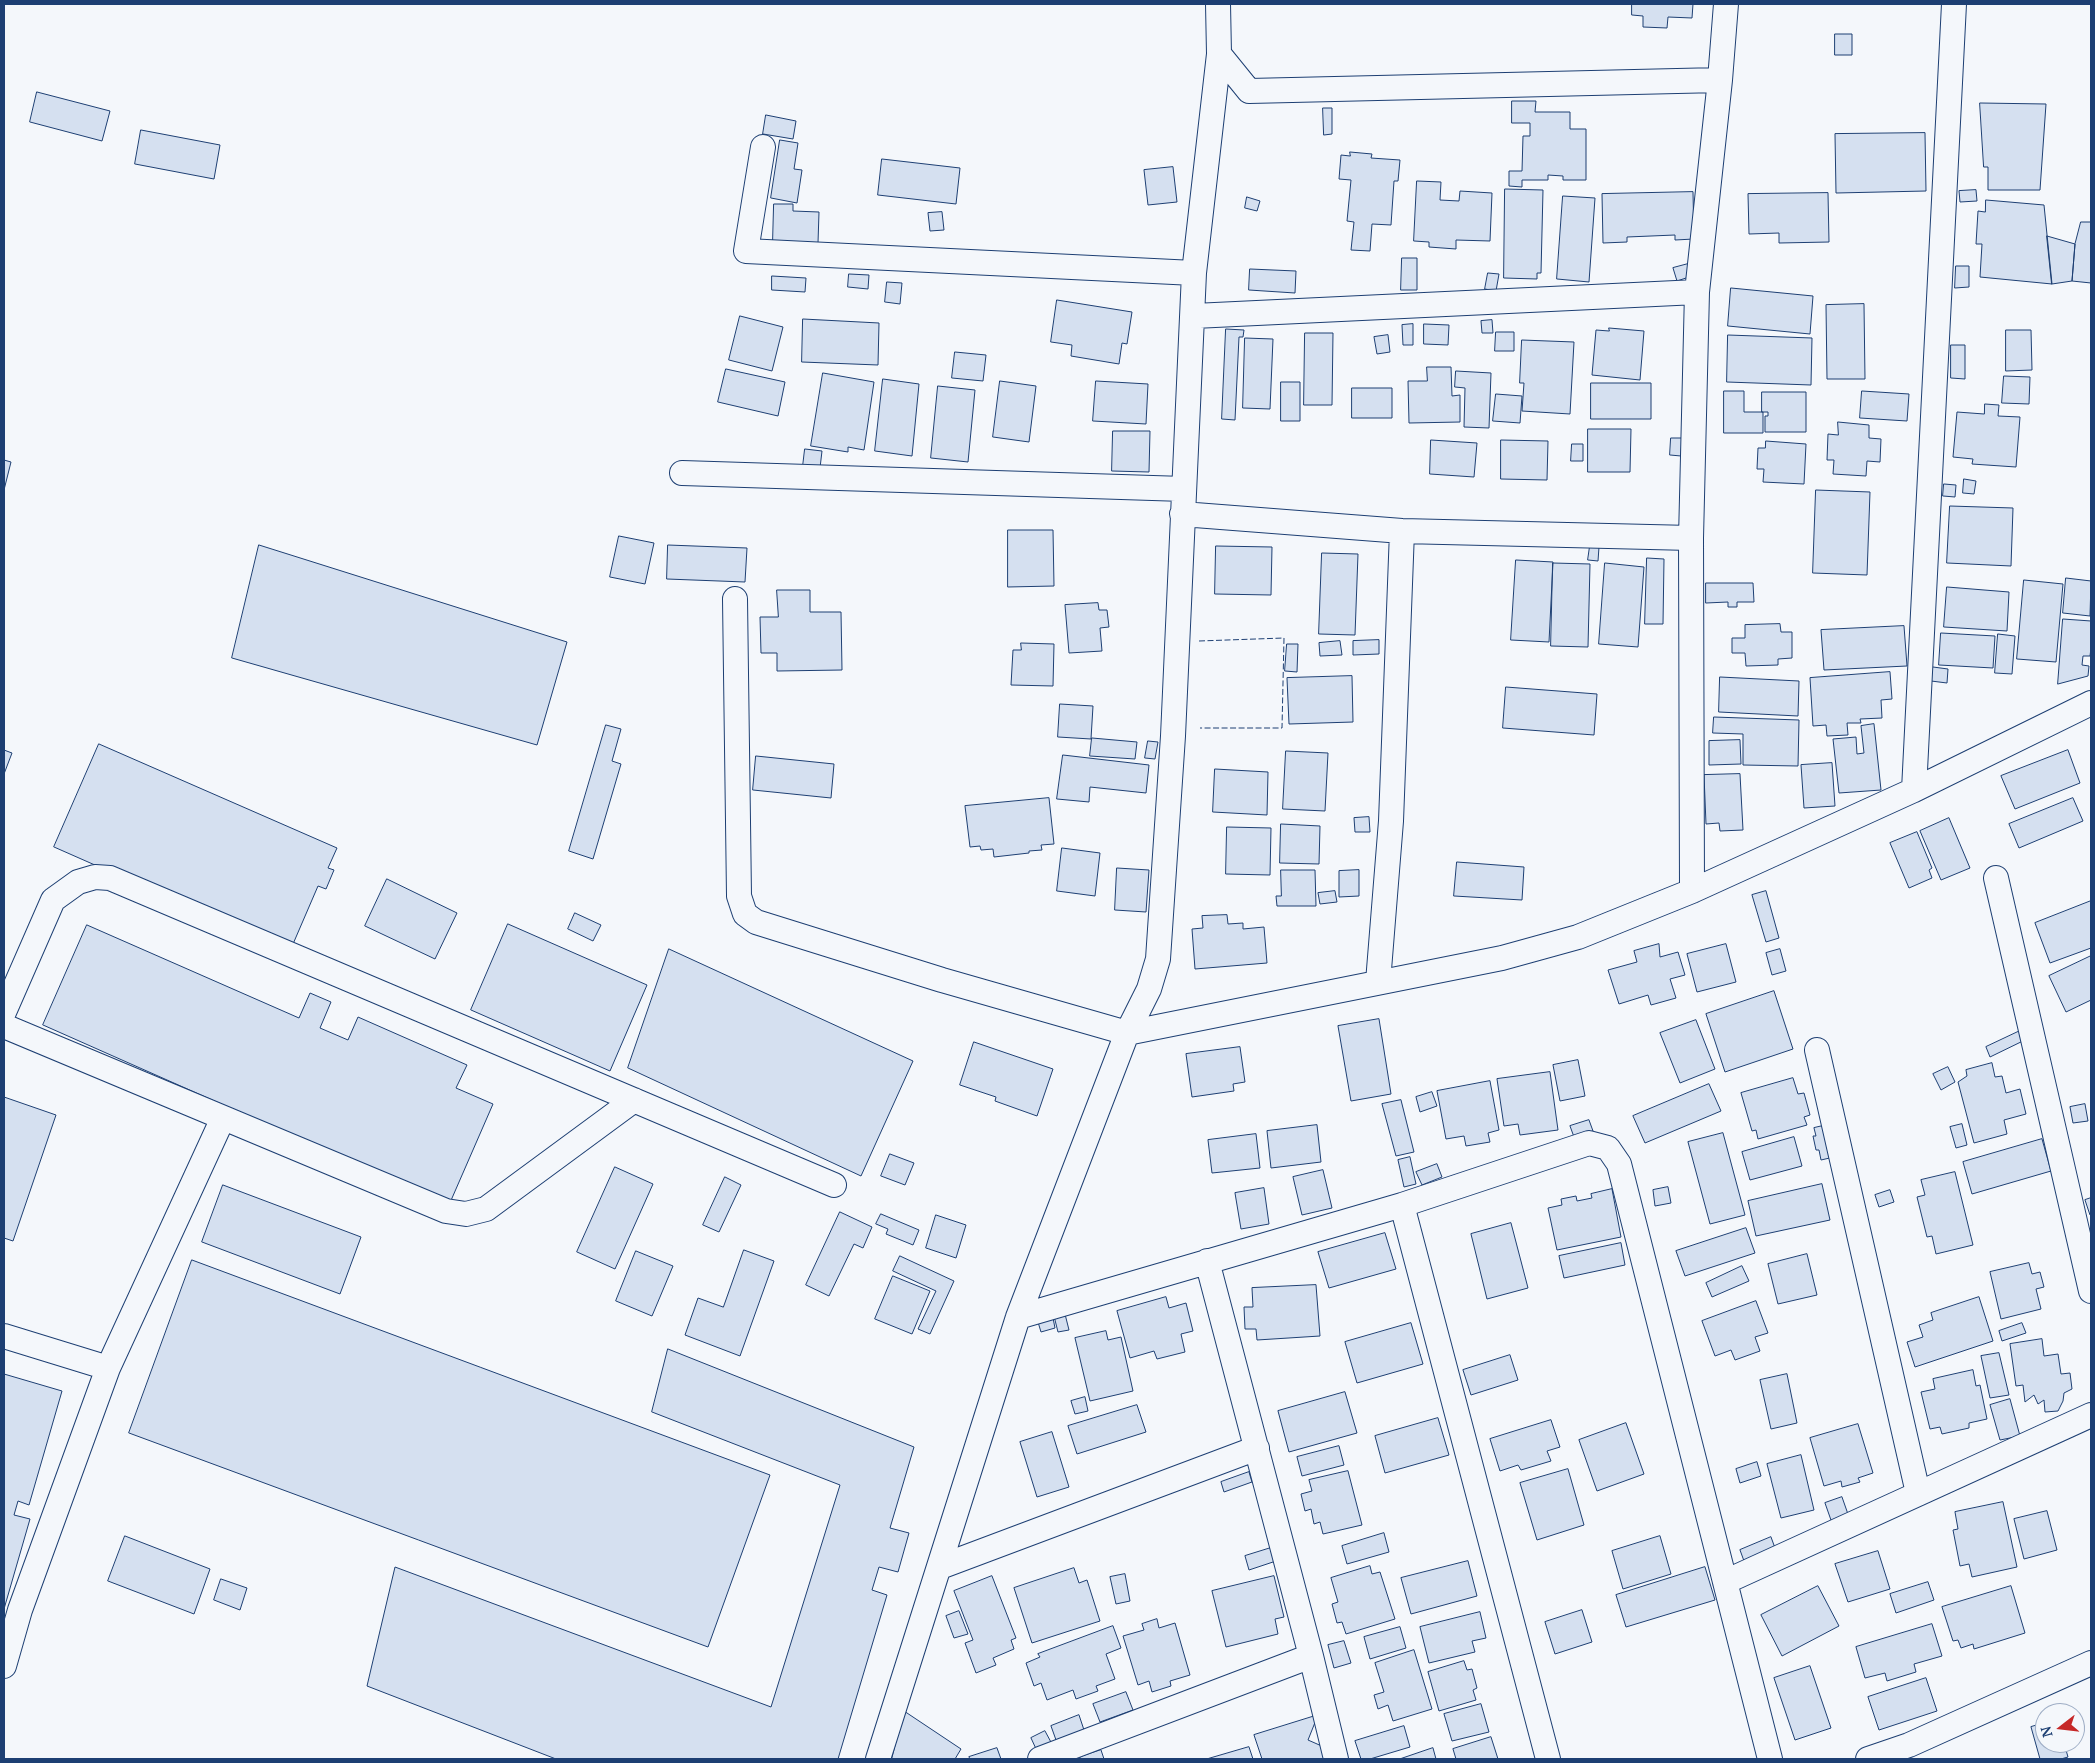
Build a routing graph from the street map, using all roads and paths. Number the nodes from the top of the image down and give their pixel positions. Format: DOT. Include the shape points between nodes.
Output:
graph roads {
  1 [pos="1218,4"];
  2 [pos="1726,4"];
  3 [pos="1954,4"];
  4 [pos="1219,54"];
  5 [pos="1720,80"];
  6 [pos="763,148"];
  7 [pos="1194,273"];
  8 [pos="1697,292"];
  9 [pos="1194,316"];
  10 [pos="682,473"];
  11 [pos="1184,488"];
  12 [pos="1182,514"];
  13 [pos="1402,531"];
  14 [pos="1691,538"];
  15 [pos="736,599"];
  16 [pos="2091,704"];
  17 [pos="1914,790"];
  18 [pos="1996,878"];
  19 [pos="1692,891"];
  20 [pos="1378,982"];
  21 [pos="4,1012"];
  22 [pos="4,1026"];
  23 [pos="1127,1033"];
  24 [pos="1817,1050"];
  25 [pos="634,1100"];
  26 [pos="223,1118"];
  27 [pos="834,1184"];
  28 [pos="1402,1205"];
  29 [pos="1207,1261"];
  30 [pos="2091,1291"];
  31 [pos="1018,1318"];
  32 [pos="4,1336"];
  33 [pos="108,1368"];
  34 [pos="2091,1414"];
  35 [pos="1257,1448"];
  36 [pos="1918,1494"];
  37 [pos="940,1567"];
  38 [pos="1725,1582"];
  39 [pos="1311,1656"];
  40 [pos="2091,1663"];
  41 [pos="4,1666"];
  42 [pos="1909,1752"];
  43 [pos="878,1759"];
  44 [pos="1040,1759"];
  45 [pos="1336,1759"];
  46 [pos="1548,1759"];
  47 [pos="1770,1759"];
  48 [pos="1868,1759"];
  1 -- 4 [label="street"];
  2 -- 5 [label="street"];
  3 -- 17 [label="street"];
  4 -- 5 [label="street" via="1249,91"];
  4 -- 7 [label="street"];
  5 -- 8 [label="street"];
  6 -- 7 [label="street" via="746,251"];
  7 -- 9 [label="street"];
  8 -- 9 [label="street"];
  8 -- 14 [label="street"];
  9 -- 11 [label="street"];
  10 -- 11 [label="street"];
  11 -- 12 [label="street"];
  12 -- 13 [label="street"];
  12 -- 23 [label="street" via="1173,736 1158,959 1149,989"];
  13 -- 14 [label="street"];
  13 -- 20 [label="street" via="1391,821"];
  14 -- 19 [label="street"];
  15 -- 23 [label="street" via="739,896 745,914 756,922 914,972"];
  16 -- 17 [label="street"];
  17 -- 19 [label="street"];
  18 -- 30 [label="street"];
  19 -- 20 [label="street" via="1578,937 1502,958"];
  20 -- 23 [label="street"];
  21 -- 25 [label="street" via="53,900 78,882 95,876 110,878"];
  22 -- 26 [label="street"];
  23 -- 31 [label="street"];
  24 -- 36 [label="street"];
  25 -- 26 [label="street" via="486,1209 466,1214 446,1211"];
  25 -- 27 [label="street"];
  26 -- 33 [label="street"];
  28 -- 29 [label="street"];
  28 -- 38 [label="street" via="1590,1143 1608,1148 1619,1164"];
  28 -- 46 [label="street"];
  29 -- 31 [label="street"];
  29 -- 35 [label="street"];
  31 -- 37 [label="street"];
  32 -- 33 [label="street"];
  33 -- 41 [label="street" via="20,1610"];
  34 -- 36 [label="street"];
  35 -- 37 [label="street"];
  35 -- 39 [label="street"];
  36 -- 38 [label="street"];
  37 -- 43 [label="street"];
  38 -- 47 [label="street"];
  39 -- 44 [label="street"];
  39 -- 45 [label="street"];
  40 -- 42 [label="street"];
  42 -- 48 [label="street"];
}
